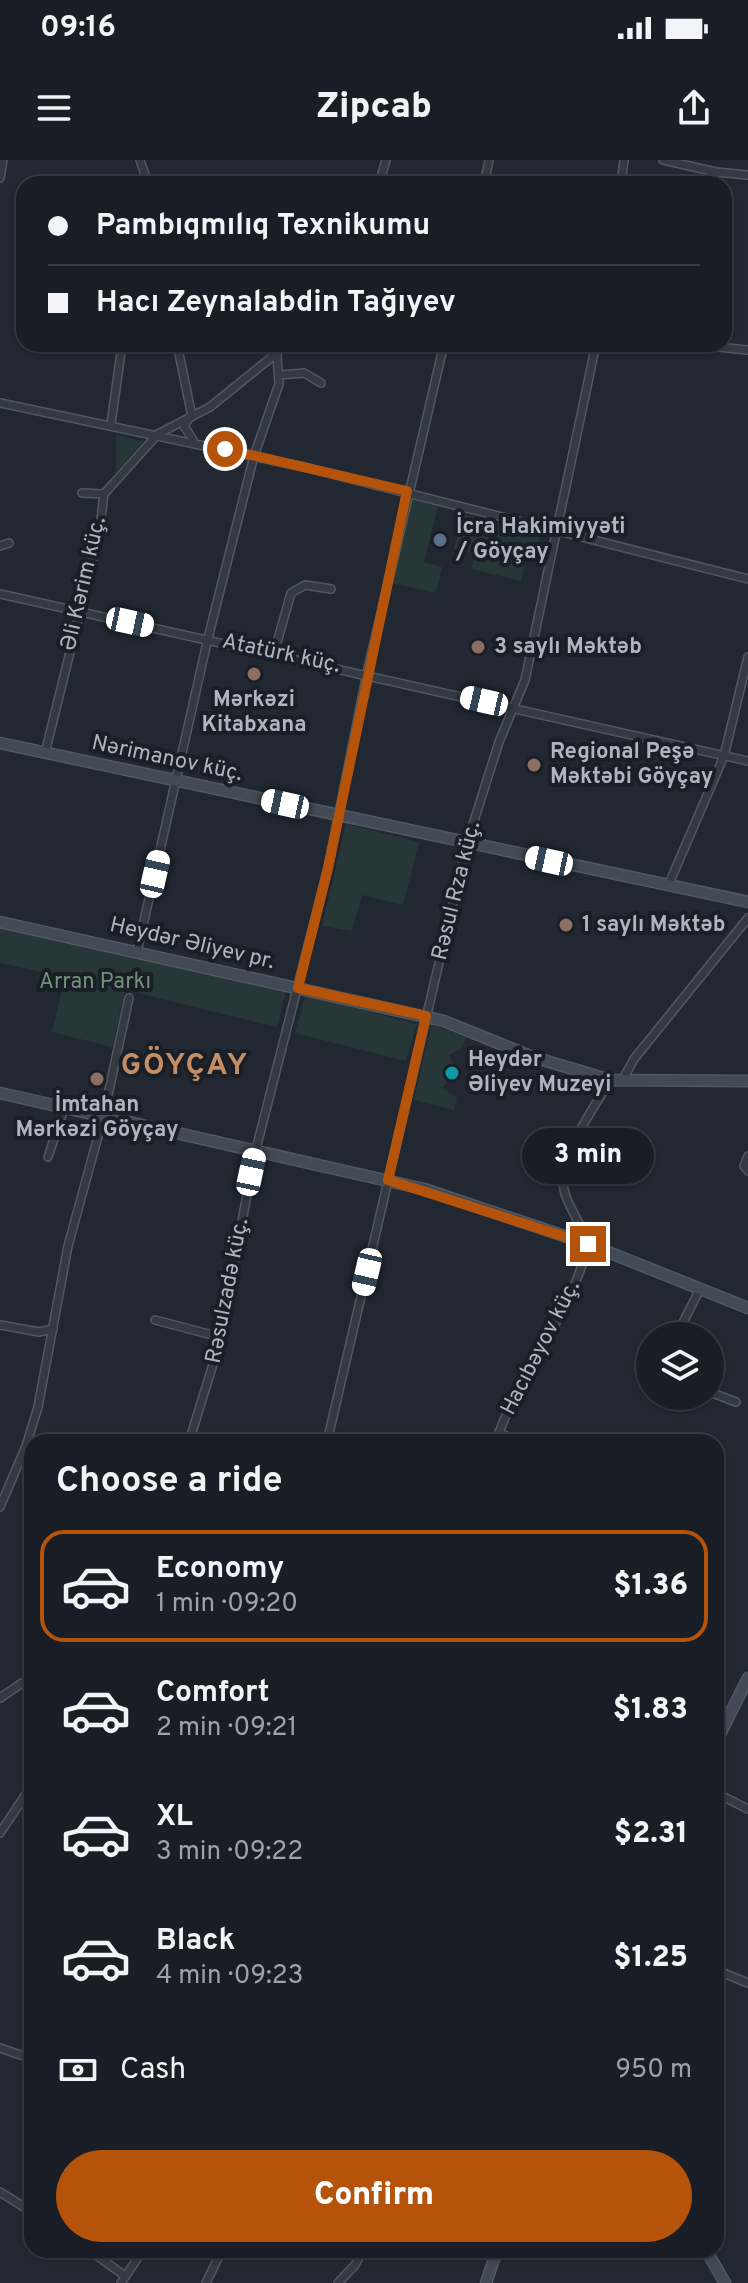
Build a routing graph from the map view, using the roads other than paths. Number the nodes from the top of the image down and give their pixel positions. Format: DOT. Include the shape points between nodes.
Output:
graph roads {
  1 [pos="3,160"];
  2 [pos="663,160"];
  3 [pos="748,175"];
  4 [pos="0,178"];
  5 [pos="121,352"];
  6 [pos="179,352"];
  7 [pos="281,352"];
  8 [pos="442,352"];
  9 [pos="594,352"];
  10 [pos="277,356"];
  11 [pos="280,375"];
  12 [pos="321,383"];
  13 [pos="0,403"];
  14 [pos="191,417"];
  15 [pos="111,424"];
  16 [pos="158,434"];
  17 [pos="195,442"];
  18 [pos="254,456"];
  19 [pos="407,491"];
  20 [pos="82,493"];
  21 [pos="104,494"];
  22 [pos="558,528"];
  23 [pos="9,543"];
  24 [pos="0,546"];
  25 [pos="748,579"];
  26 [pos="331,589"];
  27 [pos="0,594"];
  28 [pos="78,611"];
  29 [pos="208,638"];
  30 [pos="274,653"];
  31 [pos="748,657"];
  32 [pos="367,673"];
  33 [pos="514,708"];
  34 [pos="0,743"];
  35 [pos="45,753"];
  36 [pos="724,756"];
  37 [pos="748,761"];
  38 [pos="176,781"];
  39 [pos="339,815"];
  40 [pos="467,843"];
  41 [pos="668,886"];
  42 [pos="748,902"];
  43 [pos="748,918"];
  44 [pos="0,922"];
  45 [pos="137,952"];
  46 [pos="298,988"];
  47 [pos="129,998"];
  48 [pos="426,1016"];
  49 [pos="616,1080"];
  50 [pos="748,1081"];
  51 [pos="0,1093"];
  52 [pos="64,1109"];
  53 [pos="103,1118"];
  54 [pos="255,1153"];
  55 [pos="748,1156"];
  56 [pos="48,1157"];
  57 [pos="748,1171"];
  58 [pos="388,1180"];
  59 [pos="588,1244"];
  60 [pos="700,1289"];
  61 [pos="748,1308"];
  62 [pos="155,1320"];
  63 [pos="683,1322"];
  64 [pos="0,1325"];
  65 [pos="53,1329"];
  66 [pos="220,1337"];
  67 [pos="724,1397"];
  68 [pos="736,1402"];
  69 [pos="499,1432"];
  70 [pos="30,1434"];
  71 [pos="191,1434"];
  72 [pos="329,1434"];
  73 [pos="503,1434"];
  74 [pos="24,1448"];
  75 [pos="0,1507"];
  76 [pos="748,1678"];
  77 [pos="24,1683"];
  78 [pos="0,1698"];
  79 [pos="724,1718"];
  80 [pos="24,1797"];
  81 [pos="724,1797"];
  82 [pos="748,1809"];
  83 [pos="0,1833"];
  84 [pos="724,1973"];
  85 [pos="748,1983"];
  86 [pos="0,2048"];
  87 [pos="24,2056"];
  88 [pos="0,2192"];
  89 [pos="24,2207"];
  90 [pos="98,2258"];
  91 [pos="138,2258"];
  92 [pos="218,2258"];
  93 [pos="359,2258"];
  94 [pos="494,2258"];
  95 [pos="711,2258"];
  96 [pos="123,2280"];
  97 [pos="206,2283"];
  98 [pos="338,2283"];
  99 [pos="486,2283"];
  100 [pos="725,2283"];
  1 -- 4 [label="street"];
  2 -- 3 [label="street"];
  5 -- 15 [label="street"];
  6 -- 14 [label="street"];
  7 -- 10 [label="street"];
  8 -- 19 [label="street, Rəsulzadə küç."];
  9 -- 22 [label="street, Rəsul Rza küç."];
  10 -- 11 [label="street"];
  10 -- 14 [label="street"];
  11 -- 12 [label="street" via="304,373"];
  11 -- 18 [label="street"];
  13 -- 15 [label="street"];
  14 -- 16 [label="street"];
  14 -- 17 [label="street" via="184,426"];
  15 -- 16 [label="street"];
  16 -- 17 [label="street"];
  16 -- 21 [label="street, Əli Kərim küç."];
  17 -- 18 [label="street"];
  18 -- 19 [label="street"];
  18 -- 29 [label="street"];
  19 -- 22 [label="street"];
  19 -- 32 [label="street, Rəsulzadə küç."];
  20 -- 21 [label="street"];
  21 -- 28 [label="street, Əli Kərim küç." via="99,535"];
  22 -- 25 [label="street"];
  22 -- 33 [label="street, Rəsul Rza küç." via="525,680"];
  23 -- 24 [label="street"];
  26 -- 30 [label="street" via="305,585 291,593"];
  27 -- 28 [label="street, Atatürk küç."];
  28 -- 29 [label="street, Atatürk küç."];
  28 -- 35 [label="street, Əli Kərim küç."];
  29 -- 30 [label="street, Atatürk küç."];
  29 -- 38 [label="street"];
  30 -- 32 [label="street, Atatürk küç."];
  31 -- 36 [label="street"];
  32 -- 33 [label="street, Atatürk küç."];
  32 -- 39 [label="street, Rəsulzadə küç."];
  33 -- 36 [label="street, Atatürk küç."];
  33 -- 40 [label="street, Rəsul Rza küç."];
  34 -- 35 [label="street, Nərimanov küç."];
  35 -- 38 [label="street, Nərimanov küç."];
  36 -- 37 [label="street, Atatürk küç."];
  36 -- 41 [label="street"];
  38 -- 39 [label="street, Nərimanov küç."];
  38 -- 45 [label="street"];
  39 -- 40 [label="street, Nərimanov küç."];
  39 -- 46 [label="street, Rəsulzadə küç."];
  40 -- 41 [label="street, Nərimanov küç."];
  40 -- 48 [label="street, Rəsul Rza küç."];
  41 -- 42 [label="street, Nərimanov küç."];
  43 -- 49 [label="street"];
  44 -- 45 [label="street, Heydər Əliyev pr."];
  45 -- 46 [label="street, Heydər Əliyev pr."];
  46 -- 48 [label="street, Heydər Əliyev pr."];
  46 -- 54 [label="street, Rəsulzadə küç."];
  47 -- 53 [label="street"];
  48 -- 49 [label="street, Heydər Əliyev pr." via="533,1057"];
  48 -- 58 [label="street, Rəsul Rza küç."];
  49 -- 50 [label="street, Heydər Əliyev pr."];
  49 -- 59 [label="street" via="580,1133 563,1175 565,1193"];
  51 -- 52 [label="street"];
  52 -- 53 [label="street"];
  52 -- 56 [label="street"];
  53 -- 54 [label="street"];
  53 -- 65 [label="street" via="68,1246"];
  54 -- 58 [label="street"];
  54 -- 66 [label="street, Rəsulzadə küç."];
  55 -- 57 [label="street"];
  58 -- 59 [label="street"];
  58 -- 72 [label="street, Rəsul Rza küç."];
  59 -- 60 [label="street"];
  59 -- 69 [label="street, Hacıbəyov küç." via="570,1297"];
  60 -- 61 [label="street"];
  60 -- 63 [label="street"];
  62 -- 66 [label="street"];
  64 -- 65 [label="street" via="39,1332"];
  65 -- 70 [label="street"];
  66 -- 71 [label="street, Rəsulzadə küç."];
  67 -- 68 [label="street"];
  69 -- 73 [label="street"];
  74 -- 75 [label="street"];
  76 -- 79 [label="street"];
  77 -- 78 [label="street"];
  80 -- 83 [label="street"];
  81 -- 82 [label="street"];
  84 -- 85 [label="street"];
  86 -- 87 [label="street"];
  88 -- 89 [label="street"];
  90 -- 96 [label="street"];
  91 -- 96 [label="street"];
  92 -- 97 [label="street"];
  93 -- 98 [label="street"];
  94 -- 99 [label="street"];
  95 -- 100 [label="street"];
}
